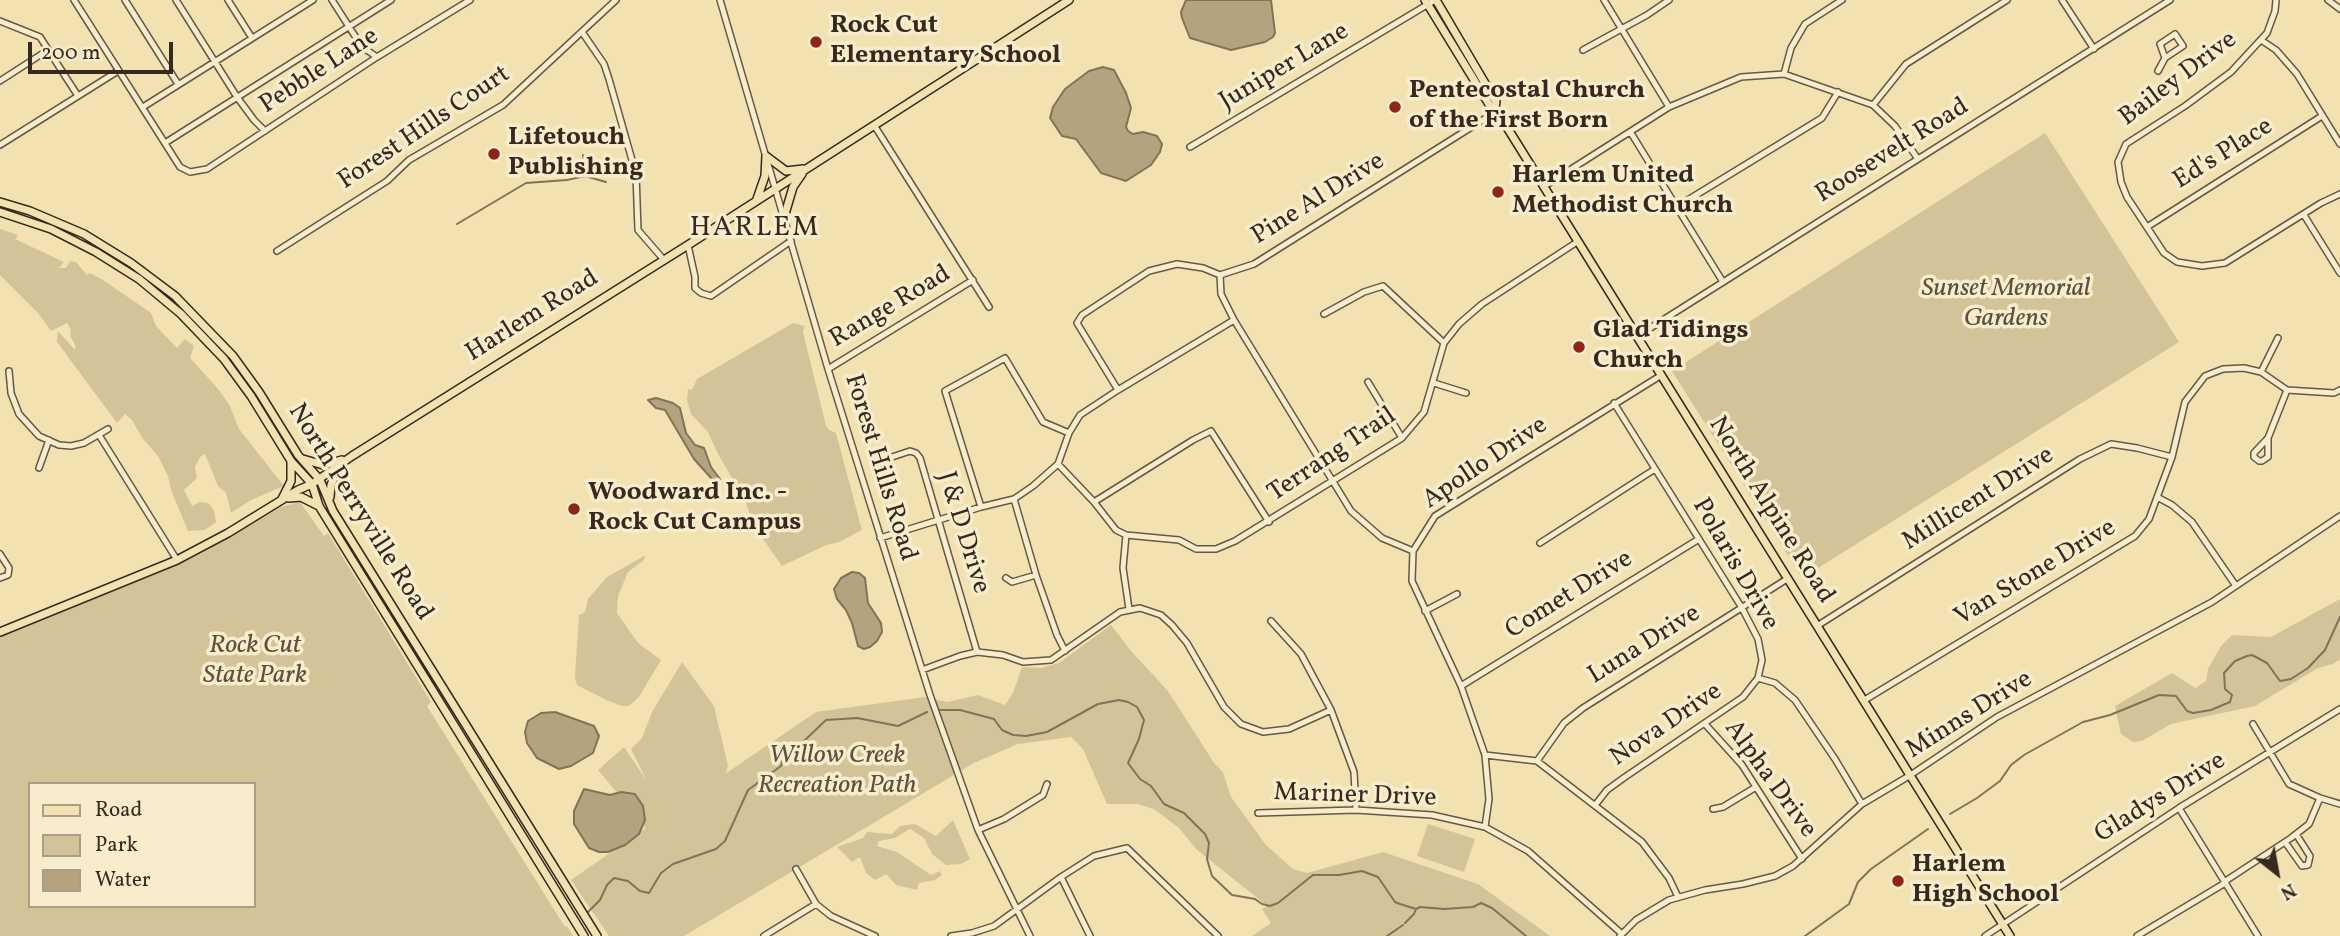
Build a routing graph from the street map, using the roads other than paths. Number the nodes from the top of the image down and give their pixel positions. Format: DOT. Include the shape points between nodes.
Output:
graph roads {
  1 [pos="74,0"];
  2 [pos="125,0"];
  3 [pos="176,0"];
  4 [pos="229,0"];
  5 [pos="313,0"];
  6 [pos="331,0"];
  7 [pos="391,0"];
  8 [pos="470,0"];
  9 [pos="616,0"];
  10 [pos="720,0"];
  11 [pos="1069,0"];
  12 [pos="1604,0"];
  13 [pos="1669,0"];
  14 [pos="1842,0"];
  15 [pos="2007,0"];
  16 [pos="2062,0"];
  17 [pos="2170,0"];
  18 [pos="2276,0"];
  19 [pos="2328,0"];
  20 [pos="1431,1"];
  21 [pos="381,2"];
  22 [pos="2340,9"];
  23 [pos="0,21"];
  24 [pos="348,27"];
  25 [pos="1623,29"];
  26 [pos="582,33"];
  27 [pos="252,38"];
  28 [pos="2261,40"];
  29 [pos="2094,49"];
  30 [pos="48,50"];
  31 [pos="1583,50"];
  32 [pos="377,57"];
  33 [pos="2165,58"];
  34 [pos="215,61"];
  35 [pos="118,71"];
  36 [pos="2158,71"];
  37 [pos="1784,74"];
  38 [pos="0,81"];
  39 [pos="178,84"];
  40 [pos="1838,92"];
  41 [pos="78,96"];
  42 [pos="237,97"];
  43 [pos="1873,105"];
  44 [pos="142,107"];
  45 [pos="1669,107"];
  46 [pos="1496,110"];
  47 [pos="2322,116"];
  48 [pos="874,125"];
  49 [pos="265,131"];
  50 [pos="1631,134"];
  51 [pos="165,142"];
  52 [pos="2340,144"];
  53 [pos="0,145"];
  54 [pos="1191,147"];
  55 [pos="766,156"];
  56 [pos="1918,159"];
  57 [pos="807,168"];
  58 [pos="1543,187"];
  59 [pos="776,188"];
  60 [pos="2340,194"];
  61 [pos="756,201"];
  62 [pos="0,202"];
  63 [pos="1678,206"];
  64 [pos="0,212"];
  65 [pos="785,214"];
  66 [pos="2304,215"];
  67 [pos="2147,227"];
  68 [pos="790,242"];
  69 [pos="1577,242"];
  70 [pos="688,245"];
  71 [pos="278,251"];
  72 [pos="664,260"];
  73 [pos="2340,272"];
  74 [pos="1220,275"];
  75 [pos="973,280"];
  76 [pos="1723,282"];
  77 [pos="989,307"];
  78 [pos="1324,314"];
  79 [pos="1234,320"];
  80 [pos="1636,337"];
  81 [pos="2278,338"];
  82 [pos="1444,343"];
  83 [pos="828,369"];
  84 [pos="9,371"];
  85 [pos="2261,372"];
  86 [pos="1660,376"];
  87 [pos="1368,382"];
  88 [pos="1434,383"];
  89 [pos="1118,390"];
  90 [pos="2287,390"];
  91 [pos="2340,390"];
  92 [pos="1466,393"];
  93 [pos="1614,403"];
  94 [pos="108,429"];
  95 [pos="1069,433"];
  96 [pos="99,435"];
  97 [pos="1402,438"];
  98 [pos="2267,438"];
  99 [pos="49,440"];
  100 [pos="298,455"];
  101 [pos="352,456"];
  102 [pos="2172,457"];
  103 [pos="889,458"];
  104 [pos="291,461"];
  105 [pos="1058,464"];
  106 [pos="39,468"];
  107 [pos="1655,469"];
  108 [pos="320,480"];
  109 [pos="1334,481"];
  110 [pos="312,484"];
  111 [pos="2157,498"];
  112 [pos="1014,499"];
  113 [pos="281,500"];
  114 [pos="1094,502"];
  115 [pos="319,506"];
  116 [pos="981,507"];
  117 [pos="333,511"];
  118 [pos="2340,516"];
  119 [pos="939,520"];
  120 [pos="1269,522"];
  121 [pos="1126,535"];
  122 [pos="880,538"];
  123 [pos="1699,539"];
  124 [pos="1539,543"];
  125 [pos="1413,551"];
  126 [pos="0,554"];
  127 [pos="177,560"];
  128 [pos="1036,575"];
  129 [pos="0,578"];
  130 [pos="1006,578"];
  131 [pos="1787,579"];
  132 [pos="2236,586"];
  133 [pos="1457,594"];
  134 [pos="1742,608"];
  135 [pos="1129,609"];
  136 [pos="1425,611"];
  137 [pos="1271,621"];
  138 [pos="1817,626"];
  139 [pos="0,632"];
  140 [pos="1065,651"];
  141 [pos="977,652"];
  142 [pos="922,670"];
  143 [pos="1758,678"];
  144 [pos="1461,686"];
  145 [pos="1863,701"];
  146 [pos="2340,709"];
  147 [pos="1331,710"];
  148 [pos="1705,724"];
  149 [pos="2253,724"];
  150 [pos="2270,754"];
  151 [pos="1486,755"];
  152 [pos="1537,761"];
  153 [pos="1909,776"];
  154 [pos="1047,784"];
  155 [pos="1756,788"];
  156 [pos="2320,799"];
  157 [pos="1596,804"];
  158 [pos="1862,804"];
  159 [pos="2340,804"];
  160 [pos="2179,808"];
  161 [pos="1713,809"];
  162 [pos="1356,810"];
  163 [pos="1258,813"];
  164 [pos="1485,827"];
  165 [pos="978,830"];
  166 [pos="2296,834"];
  167 [pos="2285,842"];
  168 [pos="1802,859"];
  169 [pos="796,869"];
  170 [pos="1061,877"];
  171 [pos="2225,883"];
  172 [pos="1678,897"];
  173 [pos="816,904"];
  174 [pos="1015,909"];
  175 [pos="2003,925"];
  176 [pos="972,934"];
  177 [pos="596,935"];
  178 [pos="1621,935"];
  179 [pos="584,936"];
  180 [pos="764,936"];
  181 [pos="875,936"];
  182 [pos="951,936"];
  183 [pos="1030,936"];
  184 [pos="1090,936"];
  185 [pos="1217,936"];
  186 [pos="1985,936"];
  187 [pos="2010,936"];
  188 [pos="2137,936"];
  189 [pos="2258,936"];
  1 -- 35 [label="street"];
  2 -- 39 [label="street"];
  3 -- 34 [label="street"];
  4 -- 27 [label="street"];
  5 -- 27 [label="street"];
  6 -- 24 [label="street"];
  7 -- 21 [label="street"];
  8 -- 32 [label="street, Pebble Lane"];
  9 -- 26 [label="street, Forest Hills Court"];
  10 -- 55 [label="street, Forest Hills Road"];
  11 -- 48 [label="main road, Harlem Road"];
  12 -- 25 [label="street"];
  13 -- 25 [label="street"];
  14 -- 37 [label="street" via="1805,24 1791,48"];
  15 -- 43 [label="street" via="1906,64"];
  16 -- 29 [label="street"];
  17 -- 29 [label="street, Roosevelt Road"];
  18 -- 28 [label="street, Bailey Drive"];
  19 -- 22 [label="street"];
  20 -- 46 [label="main road, North Alpine Road"];
  20 -- 54 [label="street, Juniper Lane"];
  21 -- 24 [label="street"];
  23 -- 30 [label="street" via="40,37"];
  24 -- 32 [label="street" via="362,47"];
  24 -- 42 [label="street"];
  25 -- 31 [label="street"];
  25 -- 45 [label="street"];
  26 -- 71 [label="street, Forest Hills Court" via="503,105 409,160 387,181"];
  26 -- 72 [label="street" via="604,64 613,93 636,174 638,230"];
  27 -- 34 [label="street"];
  28 -- 47 [label="street" via="2297,74"];
  28 -- 67 [label="street, Bailey Drive" via="2231,72 2138,134 2120,152 2121,182"];
  29 -- 56 [label="street, Roosevelt Road"];
  30 -- 38 [label="street"];
  30 -- 41 [label="street"];
  32 -- 49 [label="street, Pebble Lane"];
  33 -- 33 [label="street" via="2183,46 2175,34 2160,44"];
  33 -- 36 [label="street"];
  34 -- 39 [label="street"];
  34 -- 42 [label="street"];
  35 -- 41 [label="street"];
  35 -- 44 [label="street"];
  37 -- 40 [label="street"];
  37 -- 45 [label="street" via="1741,78"];
  39 -- 44 [label="street"];
  40 -- 43 [label="street"];
  40 -- 63 [label="street" via="1822,118"];
  41 -- 53 [label="street"];
  42 -- 49 [label="street"];
  42 -- 51 [label="street"];
  43 -- 56 [label="street"];
  44 -- 51 [label="street"];
  45 -- 50 [label="street"];
  46 -- 58 [label="main road, North Alpine Road"];
  46 -- 74 [label="street, Pine Al Drive" via="1254,264"];
  47 -- 52 [label="street"];
  47 -- 67 [label="street, Ed's Place"];
  48 -- 57 [label="main road, Harlem Road"];
  48 -- 75 [label="street"];
  49 -- 51 [label="street, Pebble Lane" via="207,169 190,172 180,166"];
  50 -- 58 [label="street"];
  50 -- 63 [label="street"];
  55 -- 57 [label="main road" via="786,171"];
  55 -- 59 [label="street, Forest Hills Road"];
  55 -- 61 [label="main road"];
  56 -- 76 [label="street, Roosevelt Road"];
  57 -- 59 [label="main road, Harlem Road"];
  57 -- 65 [label="main road" via="793,187"];
  58 -- 69 [label="main road, North Alpine Road"];
  59 -- 61 [label="main road, Harlem Road"];
  59 -- 65 [label="street, Forest Hills Road"];
  60 -- 66 [label="street"];
  61 -- 70 [label="main road, Harlem Road"];
  62 -- 100 [label="main road, North Perryville Road" via="84,234 175,296 233,356"];
  63 -- 76 [label="street"];
  64 -- 104 [label="main road, North Perryville Road" via="51,229 96,252 139,279 181,314 224,359"];
  65 -- 68 [label="street, Forest Hills Road"];
  66 -- 67 [label="street" via="2225,263 2202,265 2177,262 2164,253"];
  66 -- 73 [label="street"];
  68 -- 70 [label="street" via="711,296 695,288"];
  68 -- 83 [label="street, Forest Hills Road"];
  69 -- 80 [label="main road, North Alpine Road"];
  69 -- 82 [label="street, Terrang Trail" via="1482,304"];
  70 -- 72 [label="main road, Harlem Road"];
  72 -- 101 [label="main road, Harlem Road"];
  74 -- 79 [label="street" via="1221,294"];
  74 -- 89 [label="street" via="1177,264 1149,271 1082,315 1077,323"];
  75 -- 77 [label="street"];
  75 -- 83 [label="street, Range Road"];
  76 -- 80 [label="street, Roosevelt Road"];
  78 -- 82 [label="street" via="1383,286"];
  79 -- 89 [label="street"];
  79 -- 109 [label="street"];
  80 -- 86 [label="main road, North Alpine Road"];
  81 -- 85 [label="street"];
  82 -- 88 [label="street, Terrang Trail"];
  83 -- 122 [label="street, Forest Hills Road"];
  84 -- 99 [label="street" via="19,414 39,436"];
  85 -- 90 [label="street, Van Stone Drive"];
  85 -- 102 [label="street, Van Stone Drive" via="2223,369 2205,376 2185,402"];
  86 -- 93 [label="street, Apollo Drive"];
  86 -- 131 [label="main road, North Alpine Road"];
  87 -- 97 [label="street"];
  88 -- 92 [label="street"];
  88 -- 97 [label="street, Terrang Trail" via="1424,412"];
  89 -- 95 [label="street" via="1080,415"];
  90 -- 91 [label="street"];
  90 -- 98 [label="street"];
  93 -- 107 [label="street, Polaris Drive"];
  93 -- 125 [label="street, Apollo Drive" via="1436,516"];
  94 -- 96 [label="street"];
  95 -- 105 [label="street"];
  95 -- 116 [label="street" via="1043,422 1005,358 945,391"];
  96 -- 99 [label="street" via="71,446"];
  96 -- 127 [label="street"];
  97 -- 109 [label="street, Terrang Trail"];
  99 -- 106 [label="street"];
  100 -- 101 [label="main road" via="323,465"];
  100 -- 108 [label="main road, North Perryville Road"];
  101 -- 108 [label="main road, Harlem Road"];
  101 -- 117 [label="main road" via="340,466 331,485"];
  102 -- 111 [label="street, Van Stone Drive"];
  102 -- 138 [label="street, Millicent Drive" via="2111,444 2080,459"];
  103 -- 119 [label="street, J & D Drive" via="916,453"];
  104 -- 110 [label="main road, North Perryville Road"];
  104 -- 113 [label="main road" via="291,481"];
  105 -- 112 [label="street"];
  105 -- 114 [label="street"];
  107 -- 123 [label="street, Polaris Drive"];
  107 -- 124 [label="street"];
  108 -- 110 [label="main road, Harlem Road"];
  108 -- 117 [label="main road, North Perryville Road"];
  109 -- 120 [label="street, Terrang Trail"];
  109 -- 125 [label="street" via="1351,511 1382,538"];
  110 -- 113 [label="main road, Harlem Road"];
  110 -- 115 [label="main road, North Perryville Road"];
  111 -- 132 [label="street" via="2192,522"];
  111 -- 145 [label="street, Van Stone Drive" via="2149,519 2123,545"];
  112 -- 116 [label="street"];
  112 -- 128 [label="street"];
  113 -- 115 [label="main road" via="301,497"];
  113 -- 127 [label="main road, Harlem Road"];
  114 -- 120 [label="street" via="1212,431"];
  114 -- 121 [label="street" via="1116,530"];
  115 -- 179 [label="main road, North Perryville Road"];
  116 -- 119 [label="street"];
  117 -- 177 [label="main road, North Perryville Road"];
  118 -- 132 [label="street, Minns Drive"];
  119 -- 122 [label="street"];
  119 -- 141 [label="street, J & D Drive"];
  120 -- 121 [label="street, Terrang Trail" via="1216,549"];
  121 -- 135 [label="street" via="1123,568"];
  122 -- 142 [label="street, Forest Hills Road"];
  123 -- 134 [label="street, Polaris Drive"];
  123 -- 144 [label="street, Comet Drive"];
  125 -- 136 [label="street" via="1412,581"];
  126 -- 129 [label="street" via="9,568 8,575"];
  127 -- 139 [label="main road, Harlem Road"];
  128 -- 130 [label="street" via="1012,582"];
  128 -- 140 [label="street"];
  131 -- 134 [label="street, Luna Drive"];
  131 -- 138 [label="main road, North Alpine Road"];
  132 -- 153 [label="street, Minns Drive" via="1997,717"];
  133 -- 136 [label="street"];
  134 -- 143 [label="street, Polaris Drive" via="1758,639 1762,660"];
  134 -- 152 [label="street, Luna Drive" via="1583,708 1564,723"];
  135 -- 140 [label="street"];
  135 -- 147 [label="street" via="1154,612 1172,625 1224,707 1241,724 1263,732 1289,729"];
  136 -- 144 [label="street"];
  137 -- 147 [label="street" via="1301,654"];
  138 -- 145 [label="main road, North Alpine Road"];
  140 -- 141 [label="street" via="1039,663"];
  141 -- 142 [label="street"];
  142 -- 165 [label="street, Forest Hills Road"];
  143 -- 148 [label="street, Nova Drive" via="1743,697"];
  143 -- 158 [label="street" via="1775,683 1795,700"];
  144 -- 151 [label="street"];
  145 -- 153 [label="main road, North Alpine Road"];
  146 -- 150 [label="street, Gladys Drive"];
  147 -- 162 [label="street" via="1354,772"];
  148 -- 155 [label="street, Alpha Drive"];
  148 -- 157 [label="street, Nova Drive" via="1625,776"];
  149 -- 150 [label="street"];
  150 -- 156 [label="street" via="2288,784"];
  150 -- 160 [label="street, Gladys Drive"];
  151 -- 152 [label="street"];
  151 -- 164 [label="street" via="1489,799"];
  152 -- 157 [label="street"];
  153 -- 158 [label="street, Minns Drive"];
  153 -- 175 [label="main road, North Alpine Road"];
  154 -- 165 [label="street" via="1043,795"];
  155 -- 161 [label="street"];
  155 -- 168 [label="street, Alpha Drive"];
  156 -- 159 [label="street"];
  156 -- 166 [label="street" via="2309,824"];
  157 -- 172 [label="street" via="1642,842"];
  158 -- 168 [label="street, Minns Drive"];
  160 -- 171 [label="street"];
  160 -- 175 [label="street, Gladys Drive"];
  162 -- 163 [label="street, Mariner Drive"];
  162 -- 164 [label="street, Mariner Drive" via="1432,815"];
  164 -- 178 [label="street, Mariner Drive" via="1528,851"];
  165 -- 174 [label="street, Forest Hills Road"];
  166 -- 167 [label="street"];
  166 -- 167 [label="street" via="2310,856 2308,865 2302,866"];
  167 -- 171 [label="street"];
  168 -- 172 [label="street, Minns Drive" via="1775,876"];
  169 -- 173 [label="street"];
  170 -- 174 [label="street"];
  170 -- 184 [label="street"];
  170 -- 185 [label="street" via="1094,856 1127,848"];
  171 -- 188 [label="street"];
  171 -- 189 [label="street"];
  172 -- 178 [label="street, Minns Drive"];
  173 -- 180 [label="street"];
  173 -- 181 [label="street"];
  174 -- 176 [label="street" via="993,926"];
  174 -- 183 [label="street, Forest Hills Road"];
  175 -- 186 [label="street, Gladys Drive"];
  175 -- 187 [label="main road, North Alpine Road"];
  176 -- 182 [label="street"];
}
